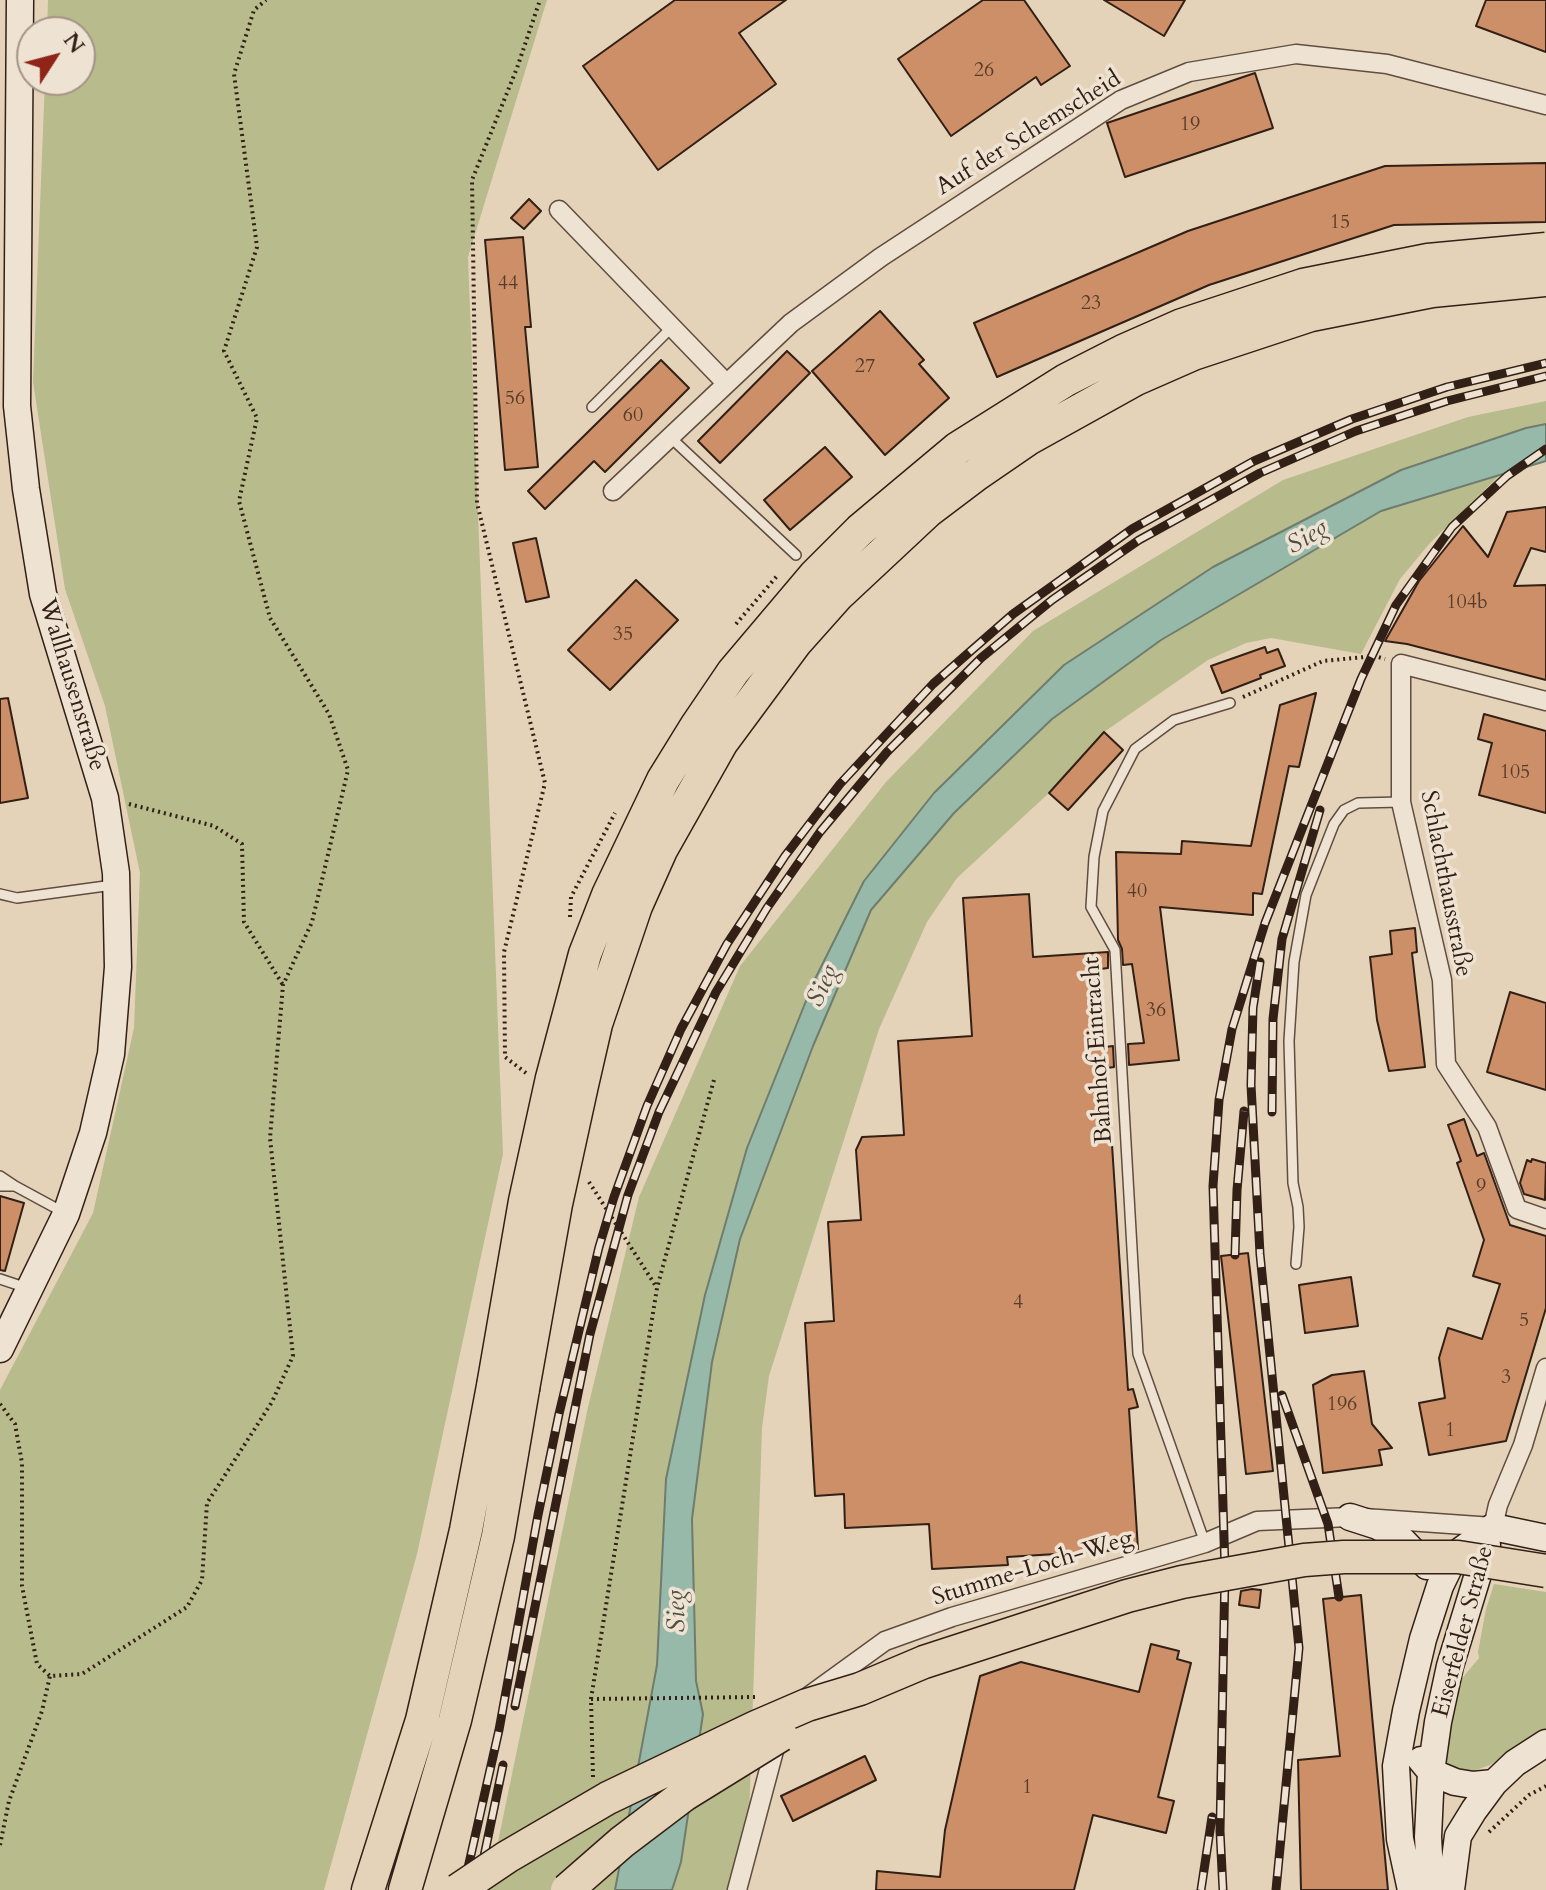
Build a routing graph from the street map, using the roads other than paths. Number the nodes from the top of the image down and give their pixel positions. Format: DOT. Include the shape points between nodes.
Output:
graph roads {
  1 [pos="20,0"];
  2 [pos="1546,105"];
  3 [pos="9,155"];
  4 [pos="559,210"];
  5 [pos="1546,249"];
  6 [pos="1546,280"];
  7 [pos="672,327"];
  8 [pos="726,383"];
  9 [pos="592,407"];
  10 [pos="670,437"];
  11 [pos="613,491"];
  12 [pos="796,555"];
  13 [pos="1546,701"];
  14 [pos="1230,703"];
  15 [pos="1401,802"];
  16 [pos="117,885"];
  17 [pos="0,894"];
  18 [pos="0,1176"];
  19 [pos="0,1186"];
  20 [pos="15,1186"];
  21 [pos="66,1214"];
  22 [pos="1546,1219"];
  23 [pos="1296,1264"];
  24 [pos="0,1279"];
  25 [pos="30,1289"];
  26 [pos="0,1349"];
  27 [pos="1546,1368"];
  28 [pos="508,1388"];
  29 [pos="1350,1517"];
  30 [pos="1493,1527"];
  31 [pos="1546,1538"];
  32 [pos="1205,1543"];
  33 [pos="1546,1564"];
  34 [pos="1546,1571"];
  35 [pos="1485,1582"];
  36 [pos="1440,1586"];
  37 [pos="860,1689"];
  38 [pos="1406,1711"];
  39 [pos="1546,1743"];
  40 [pos="1431,1772"];
  41 [pos="1494,1783"];
  42 [pos="368,1890"];
  43 [pos="405,1890"];
  44 [pos="458,1890"];
  45 [pos="567,1890"];
  46 [pos="737,1890"];
  47 [pos="1411,1890"];
  48 [pos="1431,1890"];
  49 [pos="1451,1890"];
  1 -- 3 [label="street, Wallhausenstraße"];
  2 -- 8 [label="street, Auf der Schemscheid" via="1387,64 1296,54 1189,72 1121,100 881,257 791,323"];
  3 -- 16 [label="street, Wallhausenstraße" via="17,406 26,489 43,594 105,798"];
  4 -- 7 [label="street"];
  5 -- 28 [label="highway, bridge" via="1428,260 1303,285 1182,325 1123,351 958,448 815,575 743,660 663,780 585,954 525,1201"];
  6 -- 28 [label="highway, bridge" via="1432,291 1311,315 1136,379 977,474 928,511 837,596 722,742 636,906 596,1024"];
  7 -- 8 [label="street"];
  7 -- 9 [label="lane"];
  8 -- 10 [label="street, Auf der Schemscheid"];
  10 -- 11 [label="street, Auf der Schemscheid"];
  10 -- 12 [label="lane"];
  13 -- 15 [label="street, Schlachthausstraße" via="1401,664"];
  14 -- 32 [label="lane, Bahnhof Eintracht" via="1174,720 1135,749 1103,811 1091,907 1115,950 1138,1354"];
  15 -- 22 [label="street, Schlachthausstraße" via="1442,980 1446,1064 1487,1127 1517,1209"];
  15 -- 23 [label="lane" via="1358,803 1344,810 1306,895 1294,962 1289,1041 1299,1227"];
  16 -- 17 [label="lane" via="17,898"];
  16 -- 21 [label="street, Wallhausenstraße" via="111,1054 93,1133"];
  18 -- 20 [label="lane"];
  19 -- 20 [label="lane"];
  20 -- 21 [label="lane"];
  21 -- 25 [label="street, Wallhausenstraße"];
  24 -- 25 [label="lane"];
  25 -- 26 [label="street, Wallhausenstraße"];
  27 -- 30 [label="street"];
  28 -- 42 [label="highway" via="466,1530 422,1720"];
  28 -- 43 [label="highway" via="498,1536 455,1720"];
  29 -- 30 [label="street, Stumme-Loch-Weg"];
  29 -- 32 [label="street, Stumme-Loch-Weg" via="1257,1521"];
  29 -- 36 [label="street" via="1403,1541"];
  30 -- 31 [label="street"];
  30 -- 35 [label="street, Eiserfelder Straße"];
  30 -- 36 [label="street, Eiserfelder Straße" via="1455,1555"];
  32 -- 46 [label="street, Stumme-Loch-Weg" via="885,1641 807,1697 775,1747"];
  33 -- 35 [label="lane" via="1522,1565"];
  34 -- 37 [label="highway, bridge" via="1458,1557 1344,1557 1289,1563 1127,1596 924,1662"];
  35 -- 40 [label="street, Eiserfelder Straße" via="1450,1666"];
  36 -- 38 [label="street, Eiserfelder Straße"];
  37 -- 44 [label="highway, bridge" via="756,1727 608,1798"];
  37 -- 45 [label="highway, bridge" via="684,1795"];
  38 -- 40 [label="street" via="1412,1741"];
  38 -- 47 [label="street, Eiserfelder Straße" via="1396,1766 1400,1839"];
  39 -- 41 [label="street"];
  40 -- 41 [label="street" via="1464,1784"];
  40 -- 48 [label="street, Eiserfelder Straße"];
  41 -- 49 [label="street" via="1458,1836"];
}
